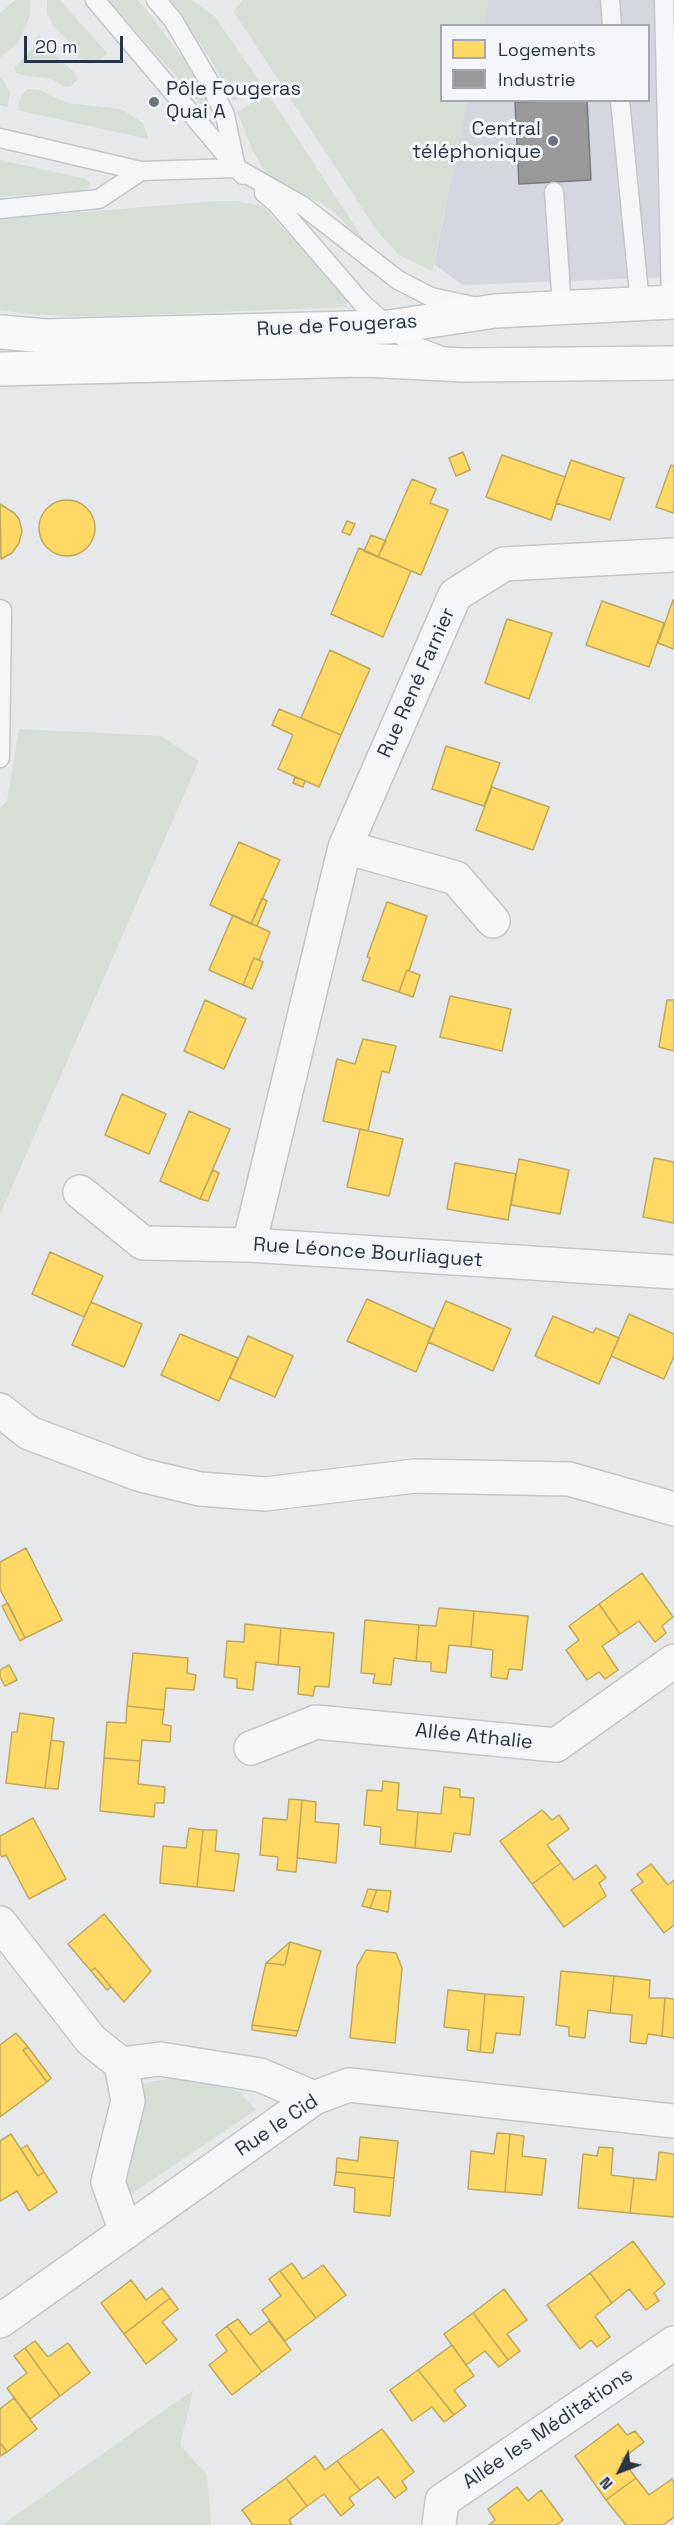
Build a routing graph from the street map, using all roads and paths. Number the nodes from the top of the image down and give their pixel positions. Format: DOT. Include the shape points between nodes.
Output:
graph roads {
  1 [pos="95,0"];
  2 [pos="156,0"];
  3 [pos="609,0"];
  4 [pos="664,0"];
  5 [pos="612,24"];
  6 [pos="620,102"];
  7 [pos="0,138"];
  8 [pos="236,168"];
  9 [pos="141,171"];
  10 [pos="554,192"];
  11 [pos="0,209"];
  12 [pos="662,303"];
  13 [pos="562,307"];
  14 [pos="495,310"];
  15 [pos="389,327"];
  16 [pos="0,332"];
  17 [pos="674,363"];
  18 [pos="464,365"];
  19 [pos="0,369"];
  20 [pos="674,555"];
  21 [pos="0,609"];
  22 [pos="0,758"];
  23 [pos="345,848"];
  24 [pos="493,921"];
  25 [pos="80,1192"];
  26 [pos="249,1245"];
  27 [pos="674,1272"];
  28 [pos="0,1410"];
  29 [pos="674,1509"];
  30 [pos="674,1661"];
  31 [pos="251,1748"];
  32 [pos="0,1923"];
  33 [pos="121,2064"];
  34 [pos="314,2098"];
  35 [pos="674,2121"];
  36 [pos="126,2232"];
  37 [pos="0,2321"];
  38 [pos="674,2343"];
  39 [pos="439,2525"];
  1 -- 8 [label="lane"];
  2 -- 8 [label="lane" via="173,20 225,115"];
  3 -- 5 [label="lane"];
  4 -- 12 [label="lane"];
  6 -- 12 [label="lane"];
  7 -- 9 [label="lane"];
  8 -- 9 [label="lane"];
  8 -- 14 [label="lane" via="303,206 398,280 431,297"];
  8 -- 15 [label="lane" via="276,203 362,303"];
  9 -- 11 [label="lane" via="99,199"];
  10 -- 13 [label="lane"];
  12 -- 13 [label="main road, Rue de Fougeras"];
  13 -- 14 [label="main road, Rue de Fougeras"];
  14 -- 15 [label="main road, Rue de Fougeras"];
  15 -- 16 [label="main road, Rue de Fougeras" via="46,336"];
  15 -- 18 [label="lane" via="418,347"];
  17 -- 18 [label="main road, Rue de Fougeras"];
  18 -- 19 [label="main road, Rue de Fougeras" via="364,360"];
  20 -- 23 [label="street, Rue René Farnier" via="504,564 456,595"];
  21 -- 22 [label="lane"];
  23 -- 24 [label="street" via="456,878"];
  23 -- 26 [label="street, Rue René Farnier"];
  25 -- 26 [label="street, Rue Léonce Bourliaguet" via="143,1243"];
  26 -- 27 [label="street, Rue Léonce Bourliaguet"];
  28 -- 29 [label="street" via="29,1433 141,1475 200,1489 265,1494 415,1476 569,1479"];
  30 -- 31 [label="street, Allée Athalie" via="556,1745 316,1722"];
  32 -- 33 [label="street" via="91,2040"];
  33 -- 34 [label="street" via="160,2059 260,2075"];
  33 -- 36 [label="street" via="128,2101 108,2182"];
  34 -- 35 [label="street, Rue le Cid" via="349,2085"];
  34 -- 36 [label="street, Rue le Cid"];
  36 -- 37 [label="street, Rue le Cid"];
  38 -- 39 [label="street, Allée les Méditations" via="442,2501"];
}
